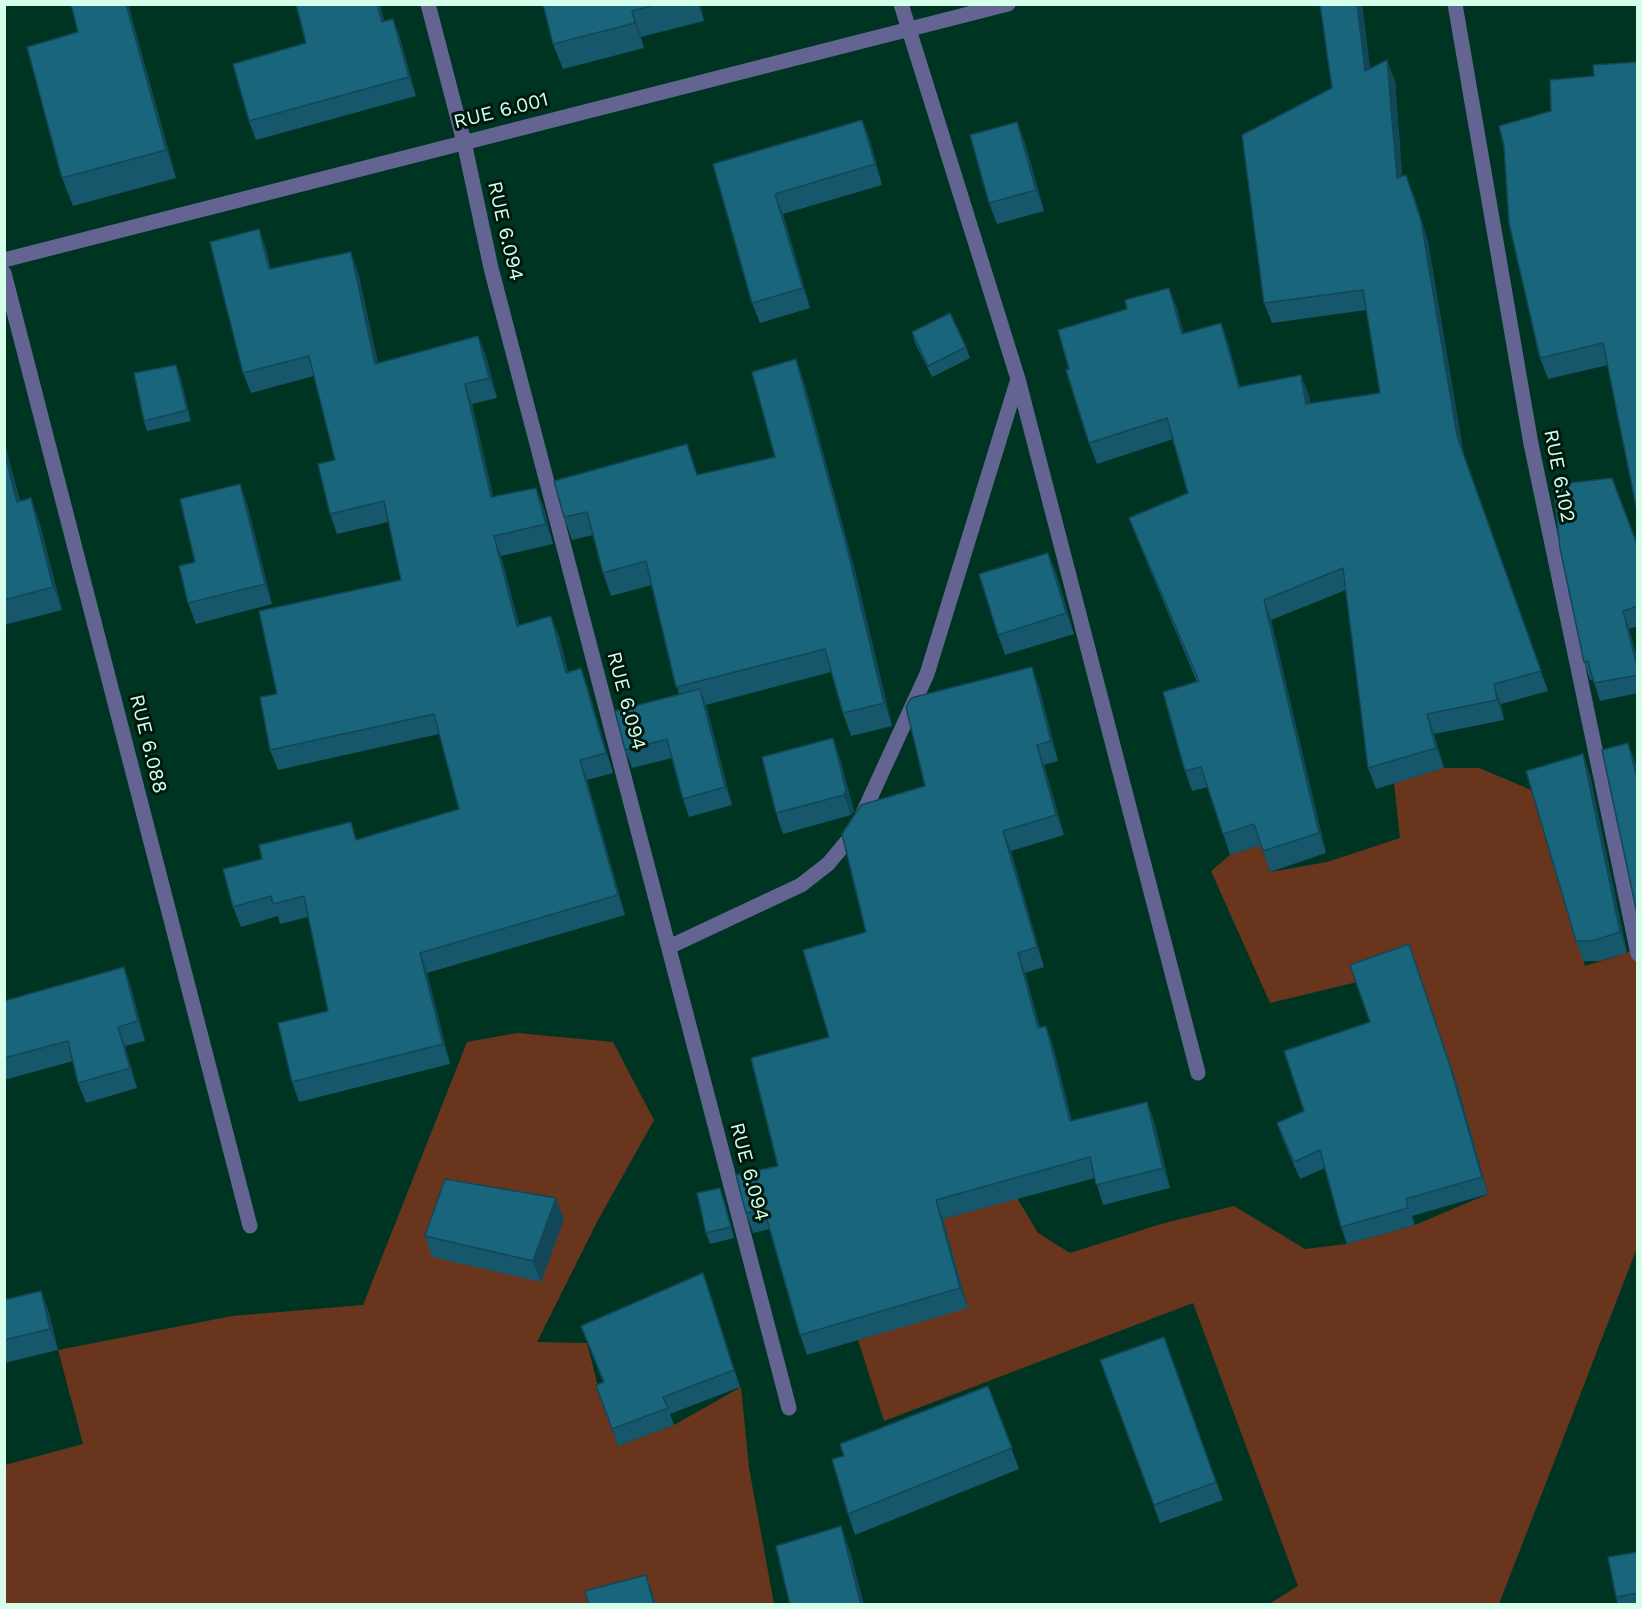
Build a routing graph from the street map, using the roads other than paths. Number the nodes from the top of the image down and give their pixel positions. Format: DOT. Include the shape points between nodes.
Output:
graph roads {
  1 [pos="428,4"];
  2 [pos="901,4"];
  3 [pos="1008,4"];
  4 [pos="1455,4"];
  5 [pos="907,28"];
  6 [pos="464,142"];
  7 [pos="4,260"];
  8 [pos="4,273"];
  9 [pos="1018,379"];
  10 [pos="669,947"];
  11 [pos="1638,954"];
  12 [pos="1198,1073"];
  13 [pos="250,1226"];
  14 [pos="789,1408"];
  1 -- 6 [label="street, RUE 6.094"];
  2 -- 5 [label="street"];
  3 -- 5 [label="street, RUE 6.001"];
  4 -- 11 [label="street, RUE 6.102" via="1531,444"];
  5 -- 6 [label="street, RUE 6.001"];
  5 -- 9 [label="street"];
  6 -- 7 [label="street, RUE 6.001"];
  6 -- 10 [label="street, RUE 6.094" via="491,268"];
  8 -- 13 [label="street, RUE 6.088"];
  9 -- 10 [label="street" via="927,674 854,833 828,864 801,885"];
  9 -- 12 [label="street"];
  10 -- 14 [label="street, RUE 6.094"];
}
